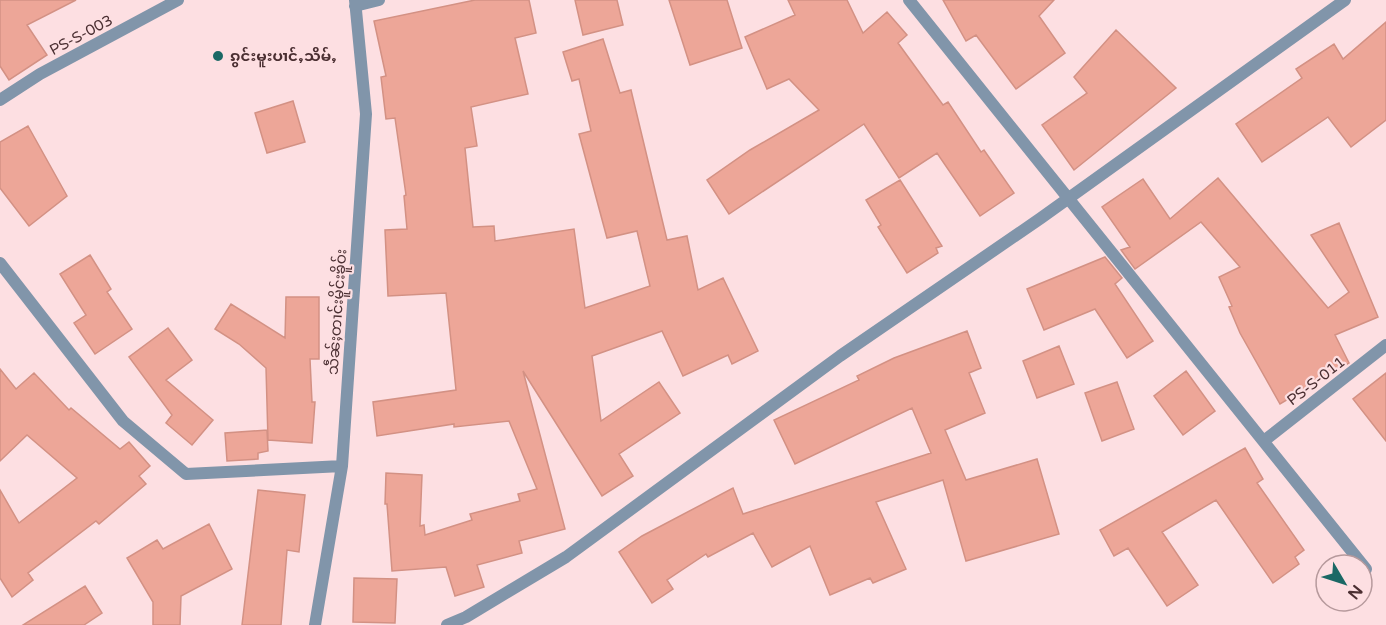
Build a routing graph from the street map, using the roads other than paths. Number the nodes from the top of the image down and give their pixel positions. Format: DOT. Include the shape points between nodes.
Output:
graph roads {
  1 [pos="178,0"];
  2 [pos="379,0"];
  3 [pos="909,0"];
  4 [pos="1345,0"];
  5 [pos="355,3"];
  6 [pos="0,100"];
  7 [pos="1069,197"];
  8 [pos="0,263"];
  9 [pos="1386,345"];
  10 [pos="1265,440"];
  11 [pos="342,466"];
  12 [pos="1353,553"];
  13 [pos="315,625"];
  14 [pos="447,625"];
  1 -- 6 [label="street, PS-S-003" via="40,74"];
  2 -- 5 [label="street"];
  3 -- 7 [label="street"];
  4 -- 7 [label="street"];
  5 -- 11 [label="street, သဵၼ်ႈတၢင်းမိူင်းၶိူဝ်း" via="366,114"];
  7 -- 10 [label="street"];
  7 -- 14 [label="street" via="840,356 566,557"];
  8 -- 11 [label="street" via="123,420 186,474"];
  9 -- 10 [label="street, PS-S-011"];
  10 -- 12 [label="street"];
  11 -- 13 [label="street, သဵၼ်ႈတၢင်းမိူင်းၶိူဝ်း"];
}
